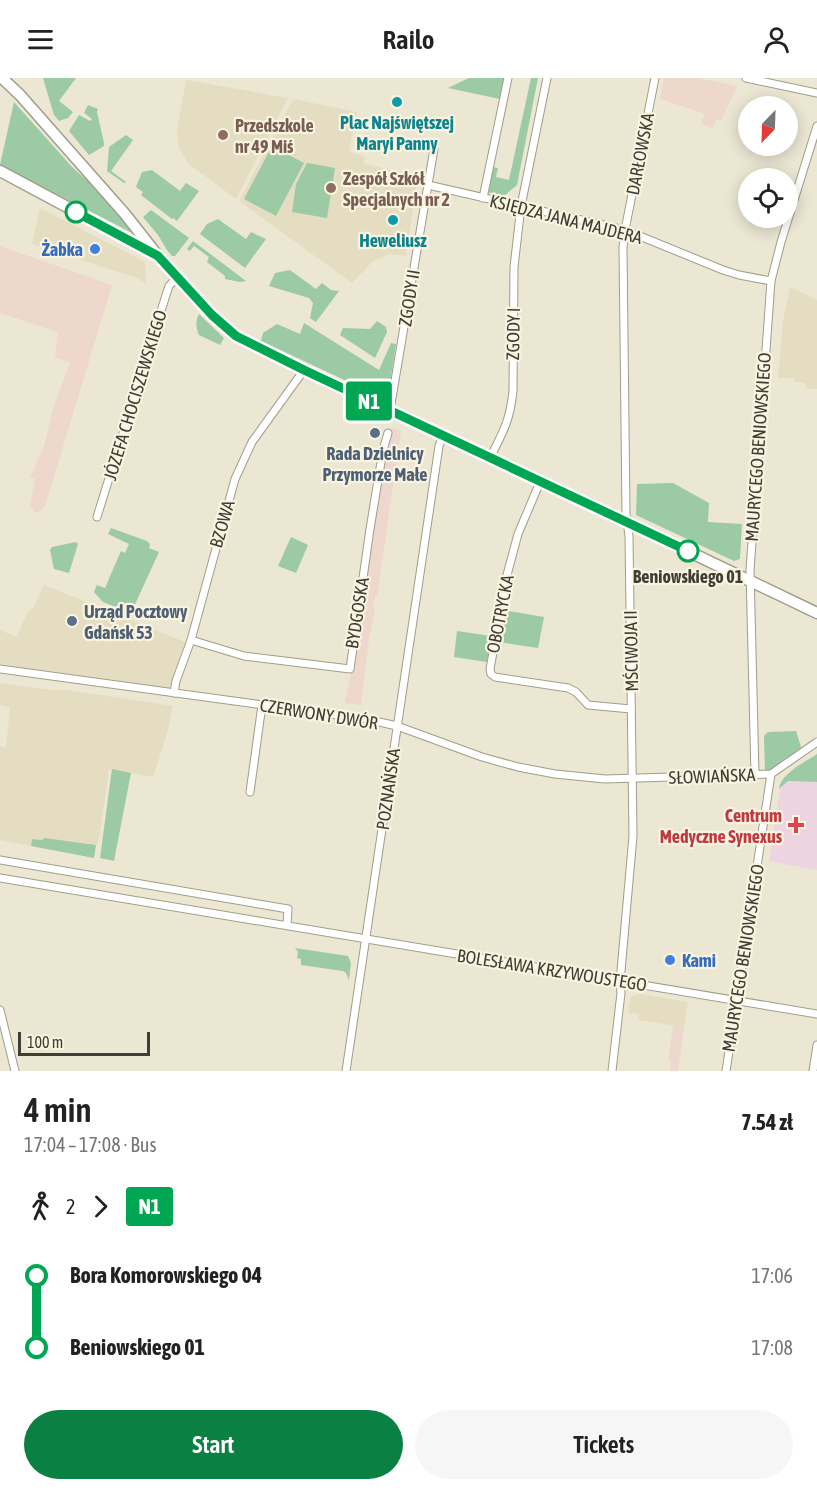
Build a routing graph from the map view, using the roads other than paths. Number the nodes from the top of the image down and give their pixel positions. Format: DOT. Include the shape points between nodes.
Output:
graph roads {
  1 [pos="2,78"];
  2 [pos="508,78"];
  3 [pos="547,78"];
  4 [pos="655,78"];
  5 [pos="746,78"];
  6 [pos="817,93"];
  7 [pos="817,126"];
  8 [pos="434,149"];
  9 [pos="0,171"];
  10 [pos="12,177"];
  11 [pos="0,181"];
  12 [pos="428,185"];
  13 [pos="483,198"];
  14 [pos="521,206"];
  15 [pos="625,230"];
  16 [pos="158,256"];
  17 [pos="178,276"];
  18 [pos="771,281"];
  19 [pos="304,370"];
  20 [pos="390,410"];
  21 [pos="388,433"];
  22 [pos="443,436"];
  23 [pos="490,458"];
  24 [pos="540,482"];
  25 [pos="98,517"];
  26 [pos="627,522"];
  27 [pos="751,581"];
  28 [pos="817,613"];
  29 [pos="191,640"];
  30 [pos="0,669"];
  31 [pos="174,693"];
  32 [pos="262,705"];
  33 [pos="631,709"];
  34 [pos="397,726"];
  35 [pos="817,742"];
  36 [pos="771,774"];
  37 [pos="755,775"];
  38 [pos="632,779"];
  39 [pos="250,792"];
  40 [pos="0,860"];
  41 [pos="0,878"];
  42 [pos="287,926"];
  43 [pos="366,940"];
  44 [pos="621,982"];
  45 [pos="736,1001"];
  46 [pos="0,1010"];
  47 [pos="817,1014"];
  48 [pos="817,1045"];
  49 [pos="15,1071"];
  50 [pos="346,1071"];
  51 [pos="612,1071"];
  52 [pos="726,1071"];
  53 [pos="813,1071"];
  1 -- 16 [label="street" via="28,103"];
  2 -- 13 [label="street"];
  3 -- 14 [label="street, ZGODY I"];
  4 -- 15 [label="street, DARŁOWSKA"];
  5 -- 6 [label="street"];
  7 -- 18 [label="street, MAURYCEGO BENIOWSKIEGO"];
  8 -- 12 [label="street"];
  9 -- 10 [label="street"];
  10 -- 11 [label="street"];
  10 -- 16 [label="street"];
  12 -- 13 [label="street, KSIĘDZA JANA MAJDERA"];
  12 -- 20 [label="street, ZGODY II"];
  13 -- 14 [label="street, KSIĘDZA JANA MAJDERA"];
  14 -- 15 [label="street, KSIĘDZA JANA MAJDERA"];
  14 -- 23 [label="street, ZGODY I" via="514,267 513,391 508,422"];
  15 -- 18 [label="street, KSIĘDZA JANA MAJDERA" via="723,270"];
  15 -- 26 [label="street, MŚCIWOJA II"];
  16 -- 17 [label="street"];
  17 -- 19 [label="street" via="236,336"];
  17 -- 25 [label="street, JÓZEFA CHOCISZEWSKIEGO" via="166,295"];
  18 -- 27 [label="street, MAURYCEGO BENIOWSKIEGO"];
  19 -- 20 [label="street"];
  19 -- 29 [label="street, BZOWA" via="252,442 235,479"];
  20 -- 22 [label="street"];
  21 -- 29 [label="street, BYDGOSKA" via="350,669 244,656"];
  22 -- 23 [label="street"];
  22 -- 34 [label="street, POZNAŃSKA"];
  23 -- 24 [label="street"];
  24 -- 26 [label="street"];
  24 -- 33 [label="street, OBOTRYCKA" via="518,534 507,575 491,674 568,688 588,705"];
  26 -- 27 [label="street"];
  26 -- 33 [label="street, MŚCIWOJA II"];
  27 -- 28 [label="street"];
  27 -- 37 [label="street, MAURYCEGO BENIOWSKIEGO"];
  29 -- 31 [label="street, BZOWA"];
  30 -- 31 [label="street, CZERWONY DWÓR"];
  31 -- 32 [label="street, CZERWONY DWÓR"];
  32 -- 34 [label="street, CZERWONY DWÓR"];
  32 -- 39 [label="street"];
  33 -- 38 [label="street, MŚCIWOJA II"];
  34 -- 38 [label="street, CZERWONY DWÓR" via="518,767 555,774"];
  34 -- 43 [label="street, POZNAŃSKA"];
  35 -- 36 [label="street, SŁOWIAŃSKA"];
  36 -- 37 [label="street, SŁOWIAŃSKA"];
  36 -- 45 [label="street, MAURYCEGO BENIOWSKIEGO"];
  37 -- 38 [label="street, SŁOWIAŃSKA"];
  38 -- 44 [label="street, MŚCIWOJA II" via="633,836"];
  40 -- 42 [label="street" via="288,909"];
  41 -- 42 [label="street, BOLESŁAWA KRZYWOUSTEGO"];
  42 -- 43 [label="street, BOLESŁAWA KRZYWOUSTEGO"];
  43 -- 44 [label="street, BOLESŁAWA KRZYWOUSTEGO"];
  43 -- 50 [label="street, POZNAŃSKA"];
  44 -- 45 [label="street, BOLESŁAWA KRZYWOUSTEGO"];
  44 -- 51 [label="street, MŚCIWOJA II"];
  45 -- 47 [label="street, BOLESŁAWA KRZYWOUSTEGO"];
  45 -- 52 [label="street, MAURYCEGO BENIOWSKIEGO"];
  46 -- 49 [label="street"];
  48 -- 53 [label="street"];
}
